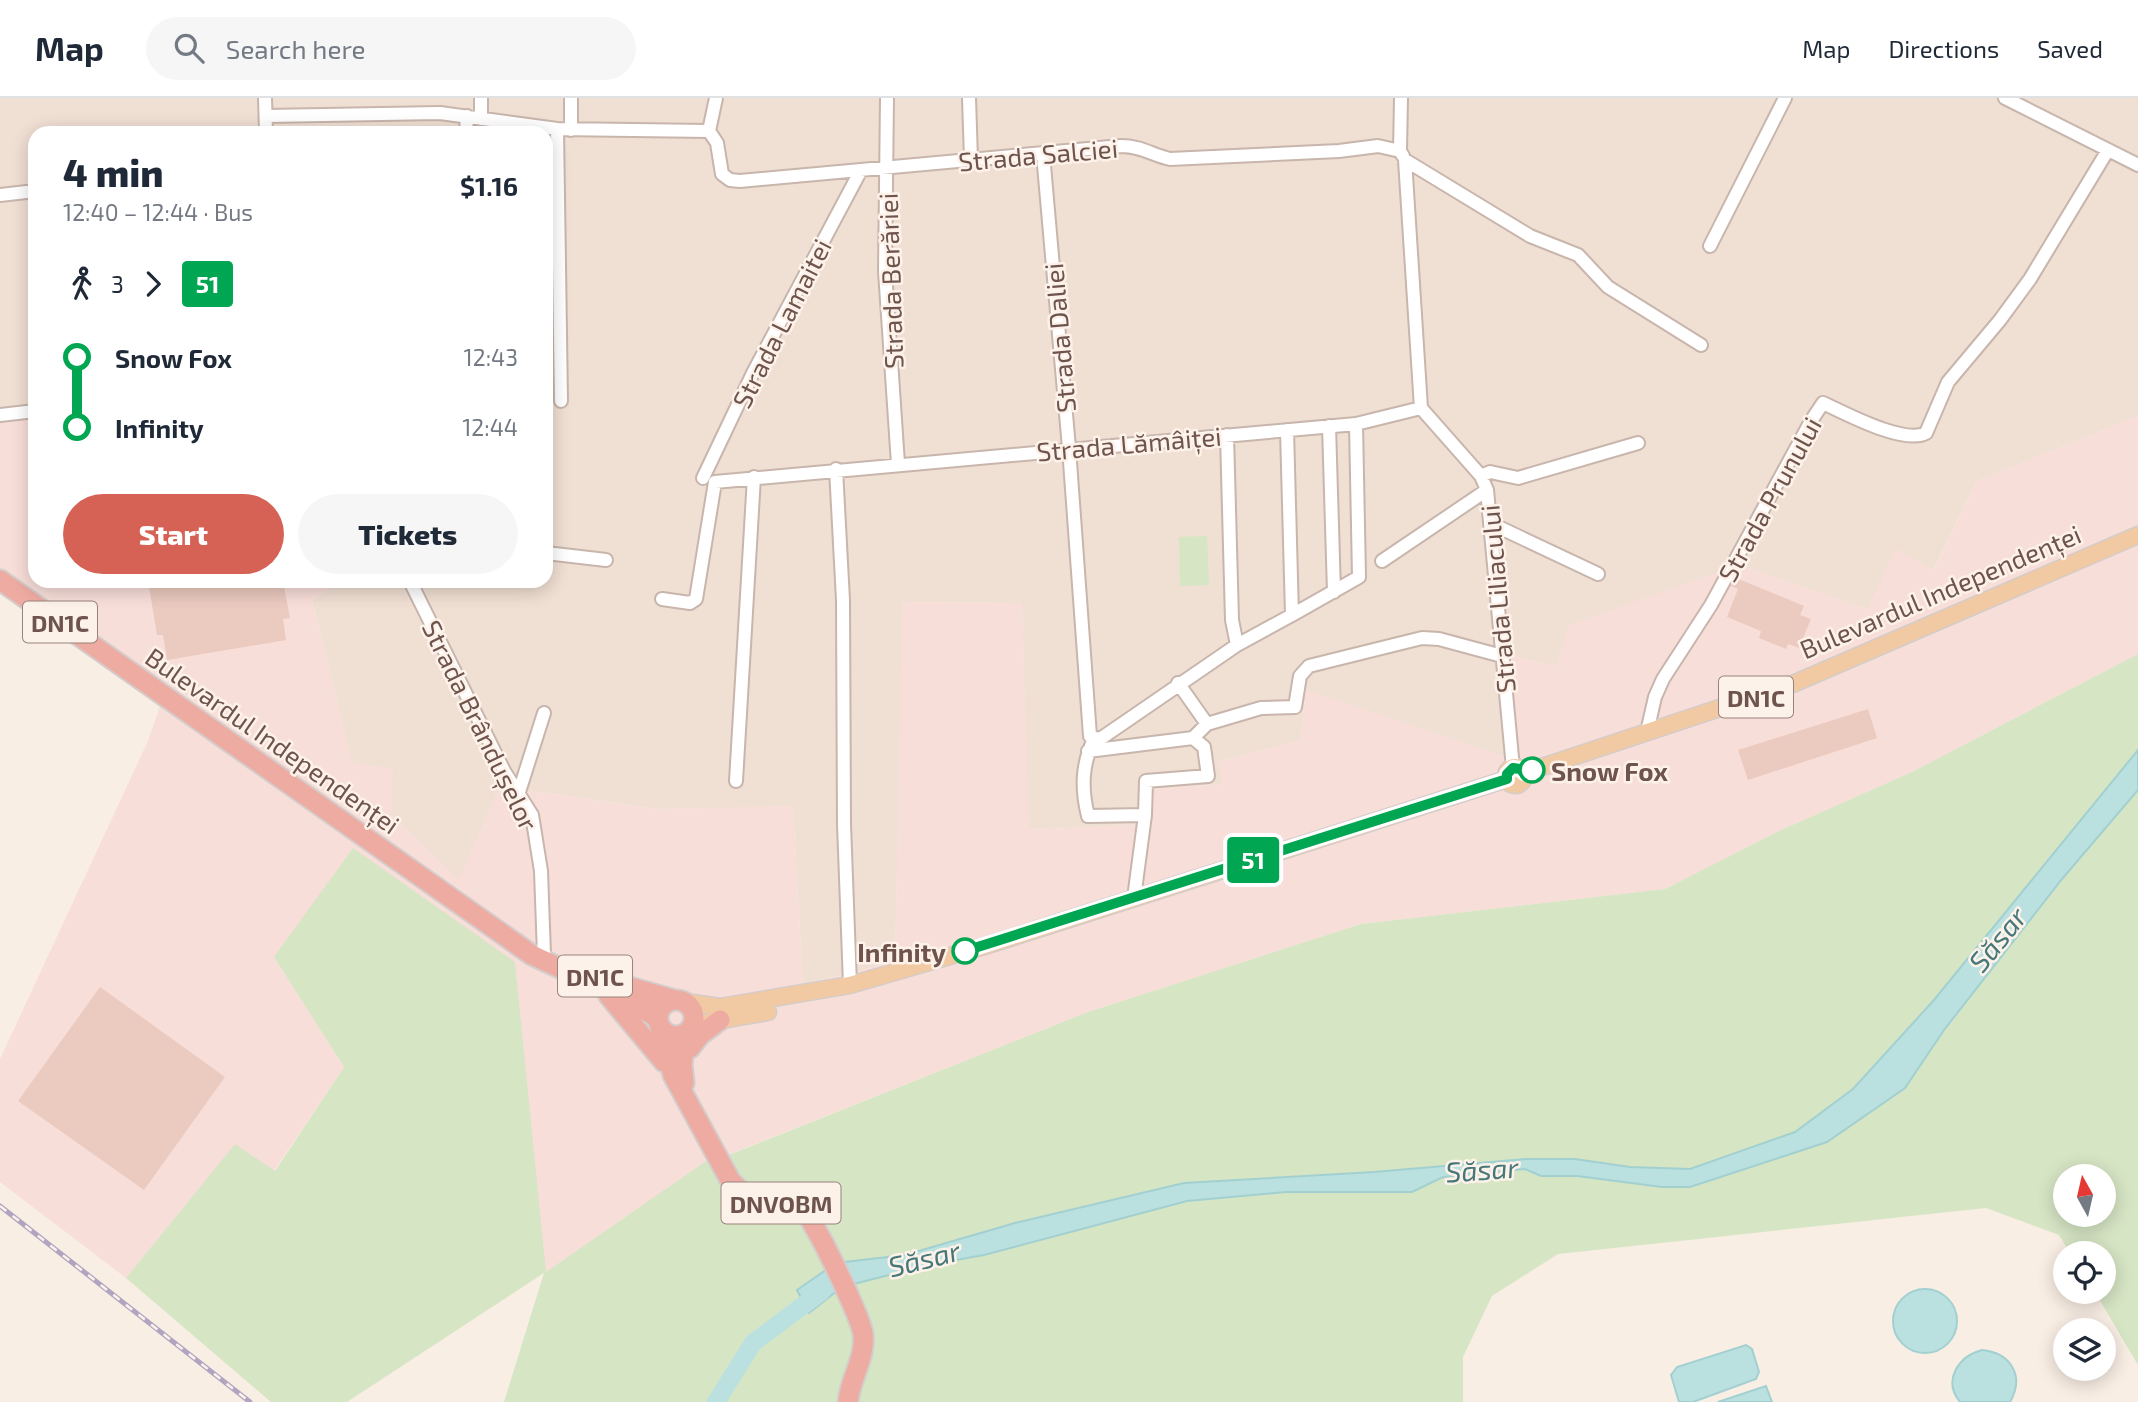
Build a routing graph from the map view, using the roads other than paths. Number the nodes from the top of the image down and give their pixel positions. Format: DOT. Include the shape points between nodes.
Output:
graph roads {
  1 [pos="265,98"];
  2 [pos="377,98"];
  3 [pos="481,98"];
  4 [pos="571,98"];
  5 [pos="716,98"];
  6 [pos="887,98"];
  7 [pos="969,98"];
  8 [pos="1401,98"];
  9 [pos="1785,98"];
  10 [pos="2005,98"];
  11 [pos="2018,101"];
  12 [pos="378,113"];
  13 [pos="265,116"];
  14 [pos="467,116"];
  15 [pos="481,119"];
  16 [pos="266,126"];
  17 [pos="466,126"];
  18 [pos="534,126"];
  19 [pos="553,128"];
  20 [pos="557,129"];
  21 [pos="571,130"];
  22 [pos="709,131"];
  23 [pos="2108,150"];
  24 [pos="1043,154"];
  25 [pos="1402,156"];
  26 [pos="971,159"];
  27 [pos="2138,165"];
  28 [pos="887,167"];
  29 [pos="861,170"];
  30 [pos="28,192"];
  31 [pos="0,195"];
  32 [pos="1710,246"];
  33 [pos="1701,345"];
  34 [pos="561,401"];
  35 [pos="1421,408"];
  36 [pos="28,412"];
  37 [pos="0,415"];
  38 [pos="1356,424"];
  39 [pos="1329,426"];
  40 [pos="1287,430"];
  41 [pos="1227,435"];
  42 [pos="1638,443"];
  43 [pos="1069,448"];
  44 [pos="898,464"];
  45 [pos="836,469"];
  46 [pos="1480,476"];
  47 [pos="754,477"];
  48 [pos="709,480"];
  49 [pos="1487,490"];
  50 [pos="1490,523"];
  51 [pos="2138,535"];
  52 [pos="553,554"];
  53 [pos="606,560"];
  54 [pos="1382,561"];
  55 [pos="1598,574"];
  56 [pos="0,580"];
  57 [pos="413,588"];
  58 [pos="1334,592"];
  59 [pos="662,599"];
  60 [pos="1292,615"];
  61 [pos="1237,645"];
  62 [pos="1502,656"];
  63 [pos="1178,684"];
  64 [pos="544,713"];
  65 [pos="1207,724"];
  66 [pos="1647,732"];
  67 [pos="1193,738"];
  68 [pos="1090,740"];
  69 [pos="1514,773"];
  70 [pos="736,781"];
  71 [pos="519,792"];
  72 [pos="1145,815"];
  73 [pos="1134,898"];
  74 [pos="516,944"];
  75 [pos="988,945"];
  76 [pos="544,956"];
  77 [pos="850,985"];
  78 [pos="604,990"];
  79 [pos="680,1001"];
  80 [pos="720,1020"];
  81 [pos="659,1022"];
  82 [pos="689,1030"];
  83 [pos="677,1070"];
  84 [pos="848,1402"];
  1 -- 13 [label="street"];
  2 -- 12 [label="street"];
  3 -- 15 [label="street"];
  4 -- 21 [label="street"];
  5 -- 22 [label="street"];
  6 -- 28 [label="street, Strada Berăriei"];
  7 -- 26 [label="street"];
  8 -- 25 [label="street"];
  9 -- 32 [label="street"];
  10 -- 11 [label="street"];
  11 -- 23 [label="street"];
  12 -- 13 [label="street"];
  12 -- 14 [label="street"];
  13 -- 16 [label="street"];
  14 -- 15 [label="street"];
  14 -- 17 [label="street"];
  15 -- 18 [label="street"];
  19 -- 20 [label="street"];
  20 -- 21 [label="street"];
  20 -- 34 [label="street"];
  21 -- 22 [label="street"];
  22 -- 29 [label="street, Strada Salciei" via="717,143 719,167 730,180"];
  23 -- 27 [label="street"];
  23 -- 66 [label="street, Strada Prunului" via="2030,279 1948,382 1926,433 1912,436 1881,429 1823,403 1711,605 1663,679"];
  24 -- 25 [label="street, Strada Salciei" via="1121,146 1148,149 1170,159 1378,146"];
  24 -- 26 [label="street, Strada Salciei"];
  24 -- 43 [label="street, Strada Daliei"];
  25 -- 33 [label="street" via="1530,236 1578,255 1608,286"];
  25 -- 35 [label="street"];
  26 -- 28 [label="street, Strada Salciei"];
  28 -- 29 [label="street, Strada Salciei"];
  28 -- 44 [label="street, Strada Berăriei" via="885,271"];
  29 -- 48 [label="street, Strada Lamaitei" via="753,373"];
  30 -- 31 [label="street"];
  35 -- 38 [label="street, Strada Lămâiței"];
  35 -- 46 [label="street, Strada Liliacului"];
  36 -- 37 [label="street"];
  38 -- 39 [label="street, Strada Lămâiței"];
  38 -- 58 [label="street" via="1359,577"];
  39 -- 40 [label="street, Strada Lămâiței"];
  39 -- 58 [label="street"];
  40 -- 41 [label="street, Strada Lămâiței"];
  40 -- 60 [label="street"];
  41 -- 43 [label="street, Strada Lămâiței"];
  41 -- 61 [label="street" via="1232,620"];
  42 -- 46 [label="street" via="1518,478 1490,472"];
  43 -- 44 [label="street, Strada Lămâiței"];
  43 -- 68 [label="street, Strada Daliei"];
  44 -- 45 [label="street, Strada Lămâiței"];
  45 -- 47 [label="street, Strada Lămâiței"];
  45 -- 77 [label="street"];
  46 -- 49 [label="street, Strada Liliacului"];
  47 -- 48 [label="street, Strada Lămâiței"];
  47 -- 70 [label="street"];
  48 -- 59 [label="street, Strada Lamaitei" via="696,599 690,603"];
  49 -- 50 [label="street, Strada Liliacului"];
  49 -- 54 [label="street"];
  50 -- 55 [label="street"];
  50 -- 62 [label="street, Strada Liliacului"];
  51 -- 66 [label="main road, Bulevardul Independenței / DN1C" via="1801,680"];
  52 -- 53 [label="street"];
  56 -- 74 [label="highway, Bulevardul Independenței / DN1C"];
  57 -- 71 [label="street, Strada Brândușelor" via="499,761"];
  58 -- 60 [label="street"];
  60 -- 61 [label="street"];
  61 -- 63 [label="street"];
  62 -- 65 [label="street" via="1439,639 1404,640 1310,666 1300,676 1295,708 1261,708"];
  62 -- 69 [label="street, Strada Liliacului"];
  63 -- 65 [label="street"];
  63 -- 68 [label="street" via="1103,737"];
  64 -- 71 [label="street"];
  65 -- 67 [label="street"];
  66 -- 69 [label="main road, Bulevardul Independenței / DN1C"];
  67 -- 68 [label="street"];
  67 -- 72 [label="street" via="1204,747 1208,776 1146,781"];
  68 -- 72 [label="street, Strada Daliei" via="1084,760 1083,797 1088,816"];
  69 -- 73 [label="main road, Bulevardul Independenței / DN1C"];
  71 -- 76 [label="street, Strada Brândușelor" via="537,838"];
  72 -- 73 [label="street"];
  73 -- 75 [label="main road, Bulevardul Independenței / DN1C"];
  74 -- 76 [label="highway, Bulevardul Independenței / DN1C"];
  74 -- 78 [label="highway, Bulevardul Independenței / DN1C"];
  75 -- 77 [label="main road, Bulevardul Independenței / DN1C"];
  75 -- 80 [label="main road, Bulevardul Independenței / DN1C" via="851,993"];
  76 -- 79 [label="highway, Bulevardul Independenței / DN1C"];
  77 -- 79 [label="main road, Bulevardul Independenței / DN1C" via="720,1007"];
  78 -- 81 [label="highway, Bulevardul Independenței / DN1C"];
  78 -- 83 [label="highway, DNVOBM"];
  79 -- 81 [label="highway, DN1C" via="661,1007"];
  79 -- 82 [label="highway" via="694,1015"];
  80 -- 82 [label="main road, Bulevardul Independenței / DN1C"];
  80 -- 83 [label="highway" via="700,1035"];
  81 -- 82 [label="highway, DN1C" via="669,1035"];
  81 -- 83 [label="highway, DNVOBM"];
  82 -- 83 [label="highway"];
  83 -- 84 [label="highway, DNVOBM" via="688,1101 730,1180 742,1194 805,1211 821,1240 863,1334"];
}
